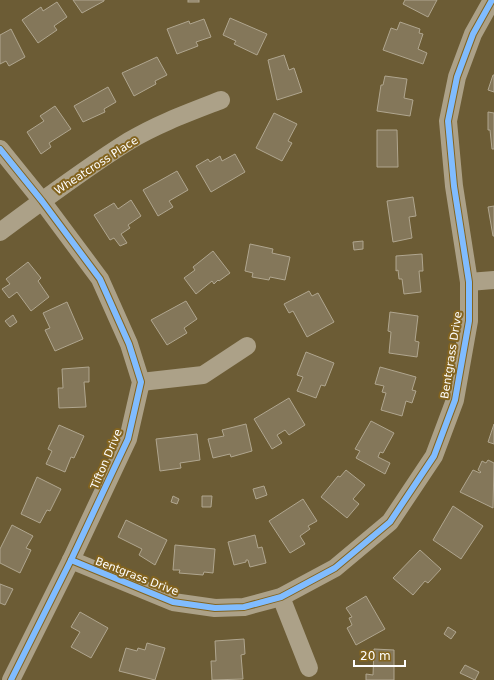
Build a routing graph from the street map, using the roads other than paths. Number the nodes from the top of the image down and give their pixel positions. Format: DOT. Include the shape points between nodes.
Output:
graph roads {
  1 [pos="492,0"];
  2 [pos="221,100"];
  3 [pos="0,149"];
  4 [pos="42,201"];
  5 [pos="0,232"];
  6 [pos="494,280"];
  7 [pos="469,282"];
  8 [pos="247,346"];
  9 [pos="141,382"];
  10 [pos="71,560"];
  11 [pos="281,597"];
  12 [pos="309,668"];
  13 [pos="11,680"];
  1 -- 7 [label="street, Bentgrass Drive" via="473,34 457,77 448,121 454,186"];
  2 -- 4 [label="street, Wheatcross Place" via="130,141"];
  3 -- 4 [label="street"];
  4 -- 5 [label="street, Wheatcross Place"];
  4 -- 9 [label="street" via="100,279 129,344"];
  6 -- 7 [label="street"];
  7 -- 11 [label="street, Bentgrass Drive" via="469,321 456,400 434,456 390,522 335,568"];
  8 -- 9 [label="street" via="203,375"];
  9 -- 10 [label="street, Tifton Drive" via="128,439"];
  10 -- 11 [label="street, Bentgrass Drive" via="173,602 215,608 244,607"];
  10 -- 13 [label="street, Tifton Drive"];
  11 -- 12 [label="street"];
}
